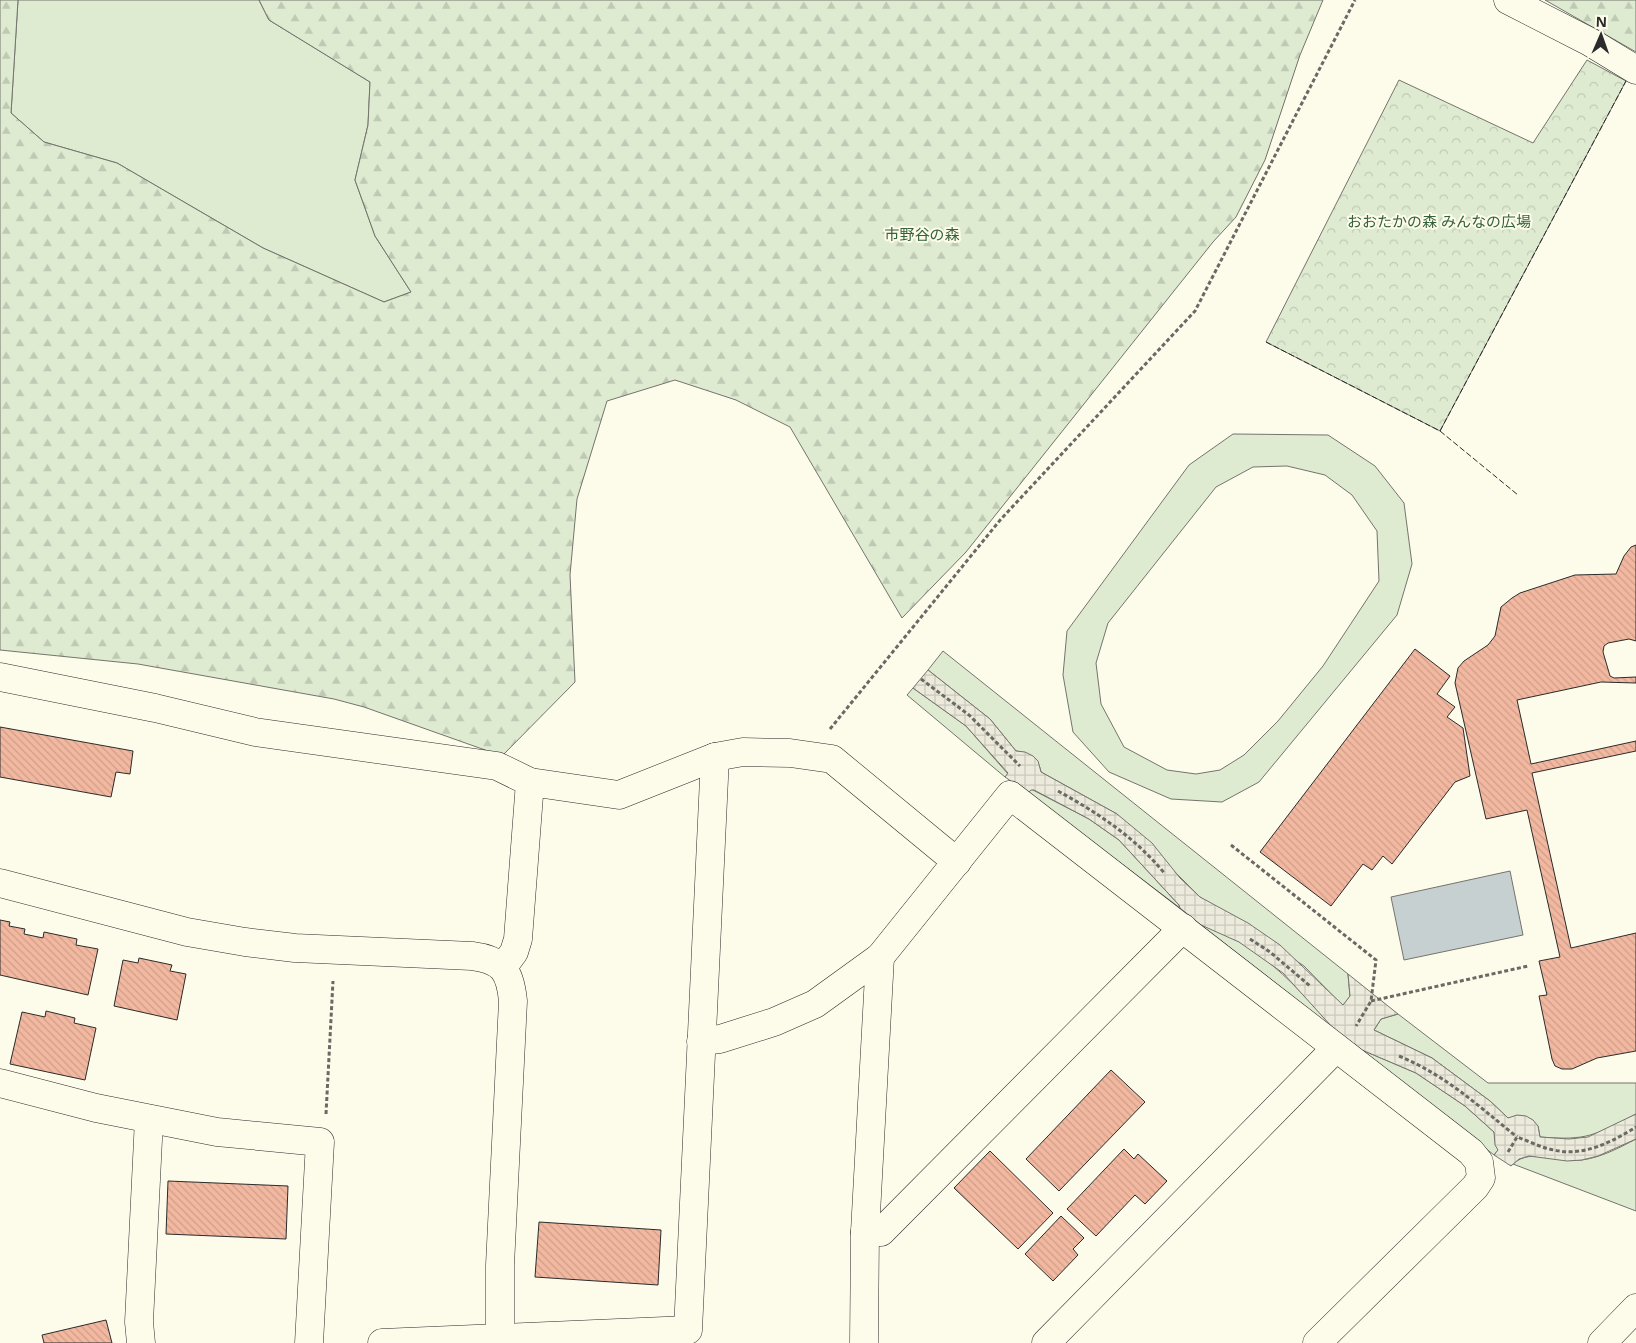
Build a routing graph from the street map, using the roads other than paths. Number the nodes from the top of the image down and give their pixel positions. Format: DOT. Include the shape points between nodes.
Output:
graph roads {
  1 [pos="1508,0"];
  2 [pos="1636,70"];
  3 [pos="0,677"];
  4 [pos="715,758"];
  5 [pos="530,782"];
  6 [pos="956,862"];
  7 [pos="0,883"];
  8 [pos="1183,928"];
  9 [pos="880,957"];
  10 [pos="503,967"];
  11 [pos="1344,1040"];
  12 [pos="701,1041"];
  13 [pos="0,1083"];
  14 [pos="149,1119"];
  15 [pos="865,1232"];
  16 [pos="1636,1308"];
  17 [pos="688,1337"];
  18 [pos="500,1340"];
  19 [pos="141,1343"];
  20 [pos="309,1343"];
  21 [pos="382,1343"];
  22 [pos="864,1343"];
  23 [pos="1046,1343"];
  24 [pos="1317,1343"];
  25 [pos="1602,1343"];
  1 -- 2 [label="street"];
  3 -- 5 [label="street" via="255,732 497,766"];
  4 -- 5 [label="street" via="619,795"];
  4 -- 6 [label="street" via="743,752 790,753 832,759"];
  4 -- 12 [label="street"];
  5 -- 10 [label="street" via="518,935 514,952"];
  6 -- 8 [label="street" via="1010,795"];
  6 -- 9 [label="street"];
  7 -- 10 [label="street" via="187,932 295,948 472,956 490,958"];
  8 -- 11 [label="street"];
  8 -- 15 [label="street" via="881,1232"];
  9 -- 12 [label="street" via="815,1004 774,1022 720,1039"];
  9 -- 15 [label="street"];
  10 -- 18 [label="street" via="511,982 513,1001 500,1265"];
  11 -- 23 [label="street"];
  11 -- 24 [label="street" via="1470,1152 1478,1162 1482,1178"];
  12 -- 17 [label="street"];
  13 -- 14 [label="street"];
  14 -- 19 [label="street" via="139,1322"];
  14 -- 20 [label="street" via="217,1132 320,1142"];
  15 -- 22 [label="street"];
  16 -- 25 [label="street"];
  17 -- 18 [label="street"];
  18 -- 21 [label="street"];
}
